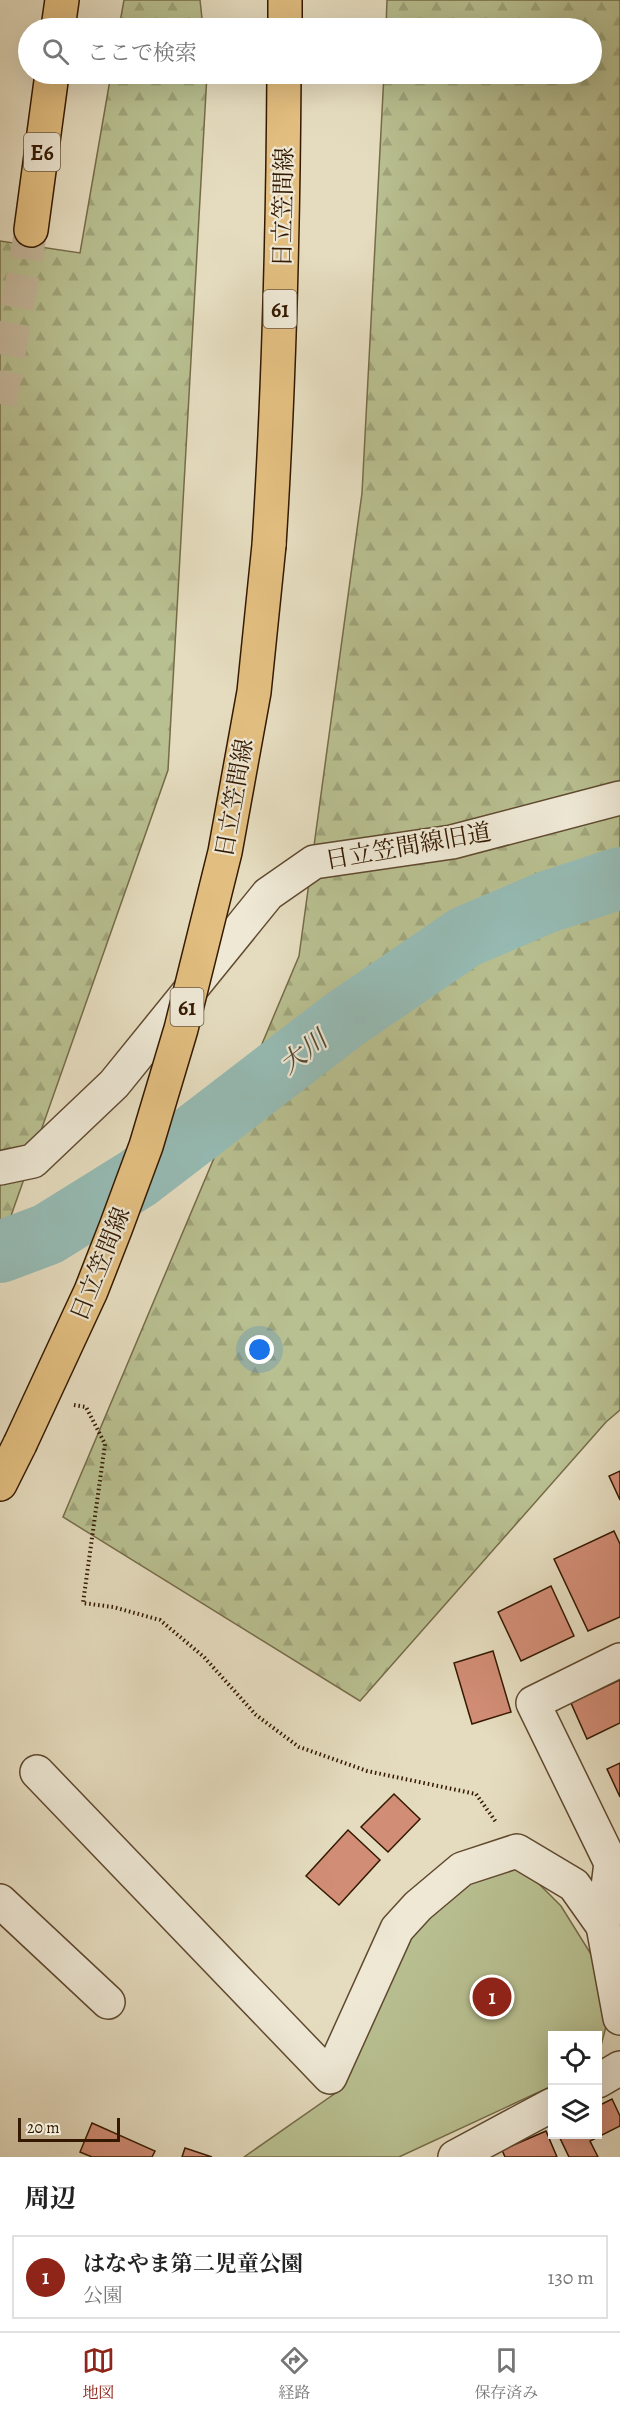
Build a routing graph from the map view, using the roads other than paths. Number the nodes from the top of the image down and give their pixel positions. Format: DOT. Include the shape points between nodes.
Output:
graph roads {
  1 [pos="62,0"];
  2 [pos="285,0"];
  3 [pos="59,18"];
  4 [pos="285,18"];
  5 [pos="51,84"];
  6 [pos="284,84"];
  7 [pos="32,230"];
  8 [pos="620,798"];
  9 [pos="0,1168"];
  10 [pos="0,1484"];
  11 [pos="620,1660"];
  12 [pos="37,1772"];
  13 [pos="616,1861"];
  14 [pos="0,1901"];
  15 [pos="603,1926"];
  16 [pos="108,2002"];
  17 [pos="620,2018"];
  18 [pos="620,2068"];
  19 [pos="602,2077"];
  20 [pos="548,2107"];
  21 [pos="458,2156"];
  1 -- 3 [label="main road"];
  2 -- 4 [label="main road"];
  5 -- 7 [label="main road, E6"];
  6 -- 10 [label="main road, 日立笠間線 / 61, bridge" via="282,254 269,545 254,692 227,840 207,933 146,1146 91,1291"];
  8 -- 9 [label="street, 日立笠間線旧道" via="452,842 314,862 268,894 114,1084 33,1161"];
  11 -- 13 [label="street" via="533,1703"];
  12 -- 15 [label="street" via="330,2077 397,1929 462,1869 517,1851 574,1885"];
  13 -- 15 [label="street"];
  14 -- 16 [label="street"];
  15 -- 17 [label="street"];
  18 -- 19 [label="street"];
  20 -- 21 [label="street"];
}
